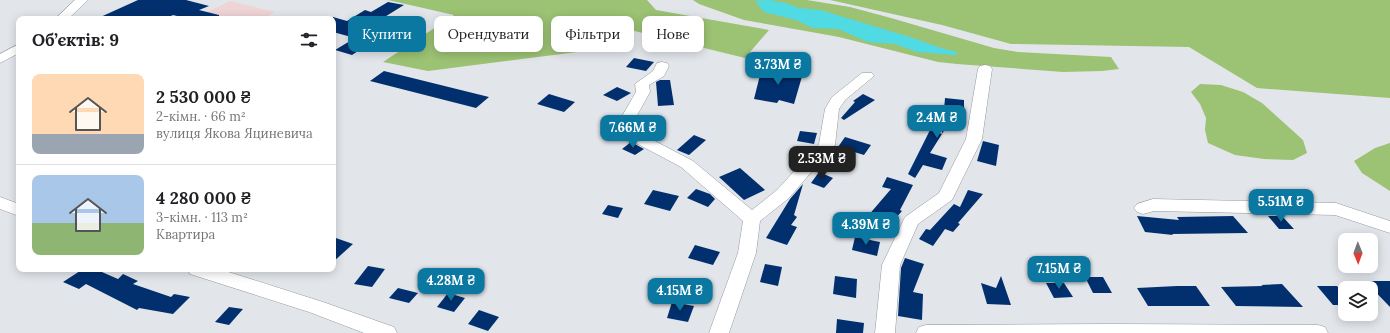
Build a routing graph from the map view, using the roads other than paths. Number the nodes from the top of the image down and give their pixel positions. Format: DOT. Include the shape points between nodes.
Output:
graph roads {
  1 [pos="82,0"];
  2 [pos="64,16"];
  3 [pos="10,50"];
  4 [pos="0,59"];
  5 [pos="662,66"];
  6 [pos="986,69"];
  7 [pos="866,76"];
  8 [pos="0,203"];
  9 [pos="1143,208"];
  10 [pos="16,209"];
  11 [pos="752,219"];
  12 [pos="1390,227"];
  13 [pos="206,272"];
  14 [pos="387,333"];
  15 [pos="719,333"];
  16 [pos="885,333"];
  17 [pos="926,333"];
  18 [pos="1318,333"];
  1 -- 2 [label="street"];
  3 -- 4 [label="street"];
  5 -- 11 [label="street" via="659,73 642,84 643,92 622,130 687,164"];
  6 -- 16 [label="street" via="974,139 946,196 912,222 891,265"];
  7 -- 11 [label="street" via="839,97 832,109 827,145 783,194"];
  8 -- 10 [label="street"];
  9 -- 12 [label="street" via="1153,205 1336,209"];
  11 -- 15 [label="street" via="747,253"];
  13 -- 14 [label="street"];
  17 -- 18 [label="street"];
}
